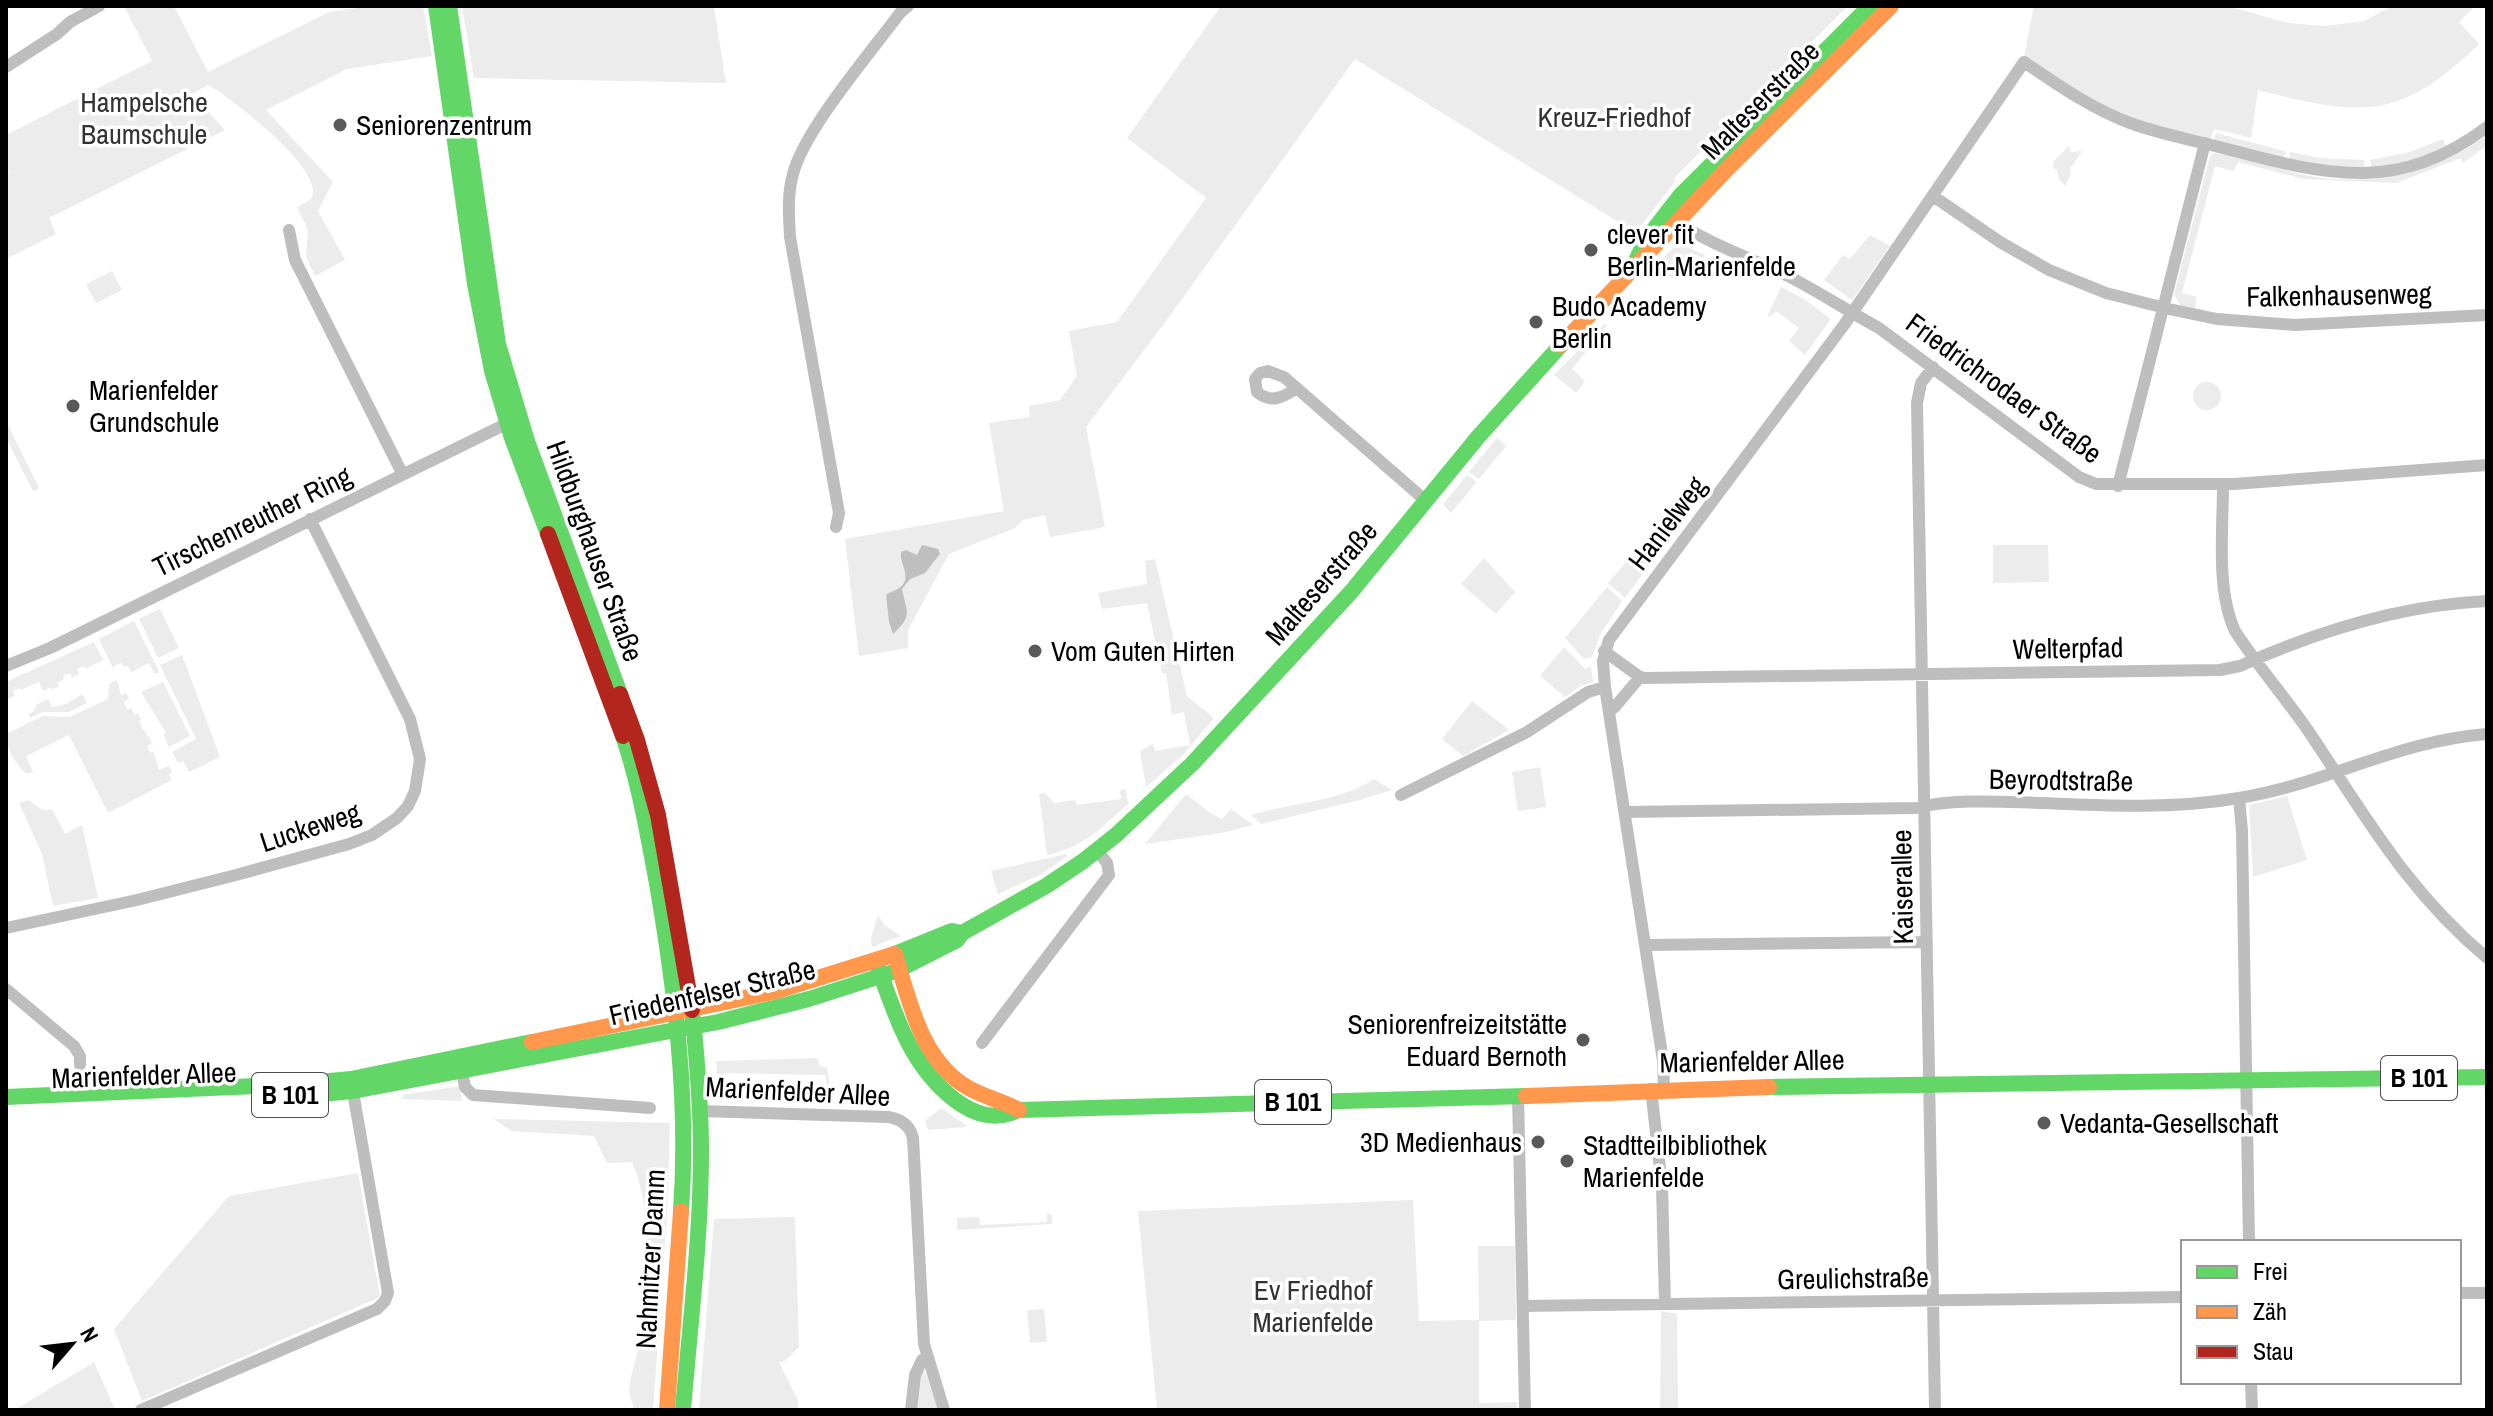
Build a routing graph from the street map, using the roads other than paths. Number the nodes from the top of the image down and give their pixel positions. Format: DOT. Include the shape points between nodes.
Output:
graph roads {
  1 [pos="99,6"];
  2 [pos="436,6"];
  3 [pos="449,6"];
  4 [pos="908,6"];
  5 [pos="1882,7"];
  6 [pos="6,67"];
  7 [pos="2487,127"];
  8 [pos="2205,143"];
  9 [pos="1933,196"];
  10 [pos="1672,218"];
  11 [pos="289,230"];
  12 [pos="2163,308"];
  13 [pos="1852,313"];
  14 [pos="2487,315"];
  15 [pos="1933,367"];
  16 [pos="1296,389"];
  17 [pos="513,420"];
  18 [pos="2487,465"];
  19 [pos="402,473"];
  20 [pos="2223,485"];
  21 [pos="2118,486"];
  22 [pos="1426,501"];
  23 [pos="310,519"];
  24 [pos="836,527"];
  25 [pos="2487,601"];
  26 [pos="1604,651"];
  27 [pos="2256,660"];
  28 [pos="6,666"];
  29 [pos="1922,674"];
  30 [pos="1640,677"];
  31 [pos="1605,687"];
  32 [pos="1609,709"];
  33 [pos="2487,734"];
  34 [pos="2335,772"];
  35 [pos="1401,795"];
  36 [pos="2239,798"];
  37 [pos="1925,806"];
  38 [pos="1625,812"];
  39 [pos="1097,850"];
  40 [pos="6,928"];
  41 [pos="1927,942"];
  42 [pos="1645,945"];
  43 [pos="2487,958"];
  44 [pos="897,962"];
  45 [pos="879,969"];
  46 [pos="6,989"];
  47 [pos="693,1007"];
  48 [pos="675,1011"];
  49 [pos="695,1026"];
  50 [pos="676,1028"];
  51 [pos="982,1043"];
  52 [pos="461,1064"];
  53 [pos="80,1065"];
  54 [pos="2487,1077"];
  55 [pos="2246,1080"];
  56 [pos="352,1085"];
  57 [pos="1930,1085"];
  58 [pos="1657,1089"];
  59 [pos="1518,1096"];
  60 [pos="6,1097"];
  61 [pos="6,1106"];
  62 [pos="650,1108"];
  63 [pos="1019,1110"];
  64 [pos="682,1111"];
  65 [pos="701,1111"];
  66 [pos="2249,1240"];
  67 [pos="2461,1293"];
  68 [pos="2487,1293"];
  69 [pos="2181,1297"];
  70 [pos="1933,1301"];
  71 [pos="1665,1304"];
  72 [pos="1523,1306"];
  73 [pos="927,1359"];
  74 [pos="2251,1384"];
  75 [pos="141,1410"];
  76 [pos="667,1410"];
  77 [pos="683,1410"];
  78 [pos="911,1410"];
  79 [pos="944,1410"];
  80 [pos="1525,1410"];
  81 [pos="1935,1410"];
  82 [pos="2252,1410"];
  1 -- 6 [label="street"];
  2 -- 17 [label="main road, Hildburghauser Straße" via="483,335"];
  3 -- 17 [label="main road, Hildburghauser Straße"];
  4 -- 24 [label="street" via="818,126 795,168 790,192 790,237 839,513"];
  5 -- 10 [label="main road, Malteserstraße"];
  7 -- 8 [label="street" via="2434,158 2368,173 2317,171"];
  8 -- 9 [label="street, Hanielweg" via="2106,113 2024,62"];
  8 -- 12 [label="street"];
  9 -- 12 [label="street, Falkenhausenweg" via="2049,270"];
  9 -- 13 [label="street, Hanielweg"];
  10 -- 13 [label="street, Friedrichrodaer Straße"];
  10 -- 22 [label="main road, Malteserstraße" via="1645,241 1633,266"];
  11 -- 19 [label="street" via="295,260"];
  12 -- 14 [label="street, Falkenhausenweg" via="2270,325"];
  12 -- 21 [label="street"];
  13 -- 15 [label="street, Friedrichrodaer Straße"];
  13 -- 26 [label="street, Hanielweg"];
  15 -- 21 [label="street, Friedrichrodaer Straße" via="2079,477"];
  15 -- 29 [label="street, Kaiserallee" via="1921,383 1917,403"];
  16 -- 22 [label="street"];
  17 -- 19 [label="street, Tirschenreuther Ring"];
  17 -- 47 [label="main road, Hildburghauser Straße" via="637,740 658,815"];
  17 -- 48 [label="main road, Hildburghauser Straße" via="639,790"];
  18 -- 20 [label="street, Friedrichrodaer Straße"];
  19 -- 23 [label="street, Tirschenreuther Ring"];
  20 -- 21 [label="street, Friedrichrodaer Straße"];
  20 -- 27 [label="street" via="2226,609"];
  22 -- 39 [label="main road, Malteserstraße" via="1353,590 1211,744"];
  23 -- 28 [label="street, Tirschenreuther Ring"];
  23 -- 40 [label="street, Luckeweg" via="410,719 420,774 408,806 384,828 349,844"];
  25 -- 27 [label="street, Welterpfad" via="2425,607 2364,621"];
  26 -- 30 [label="street"];
  26 -- 31 [label="street"];
  27 -- 29 [label="street, Welterpfad" via="2220,670"];
  27 -- 34 [label="street"];
  29 -- 30 [label="street, Welterpfad"];
  29 -- 37 [label="street, Kaiserallee"];
  30 -- 32 [label="street"];
  31 -- 32 [label="street"];
  31 -- 35 [label="street"];
  32 -- 38 [label="street"];
  33 -- 34 [label="street, Beyrodtstraße" via="2395,750"];
  34 -- 36 [label="street, Beyrodtstraße"];
  34 -- 43 [label="street" via="2418,890"];
  36 -- 37 [label="street, Beyrodtstraße" via="2172,805"];
  36 -- 55 [label="street"];
  37 -- 38 [label="street, Beyrodtstraße"];
  37 -- 41 [label="street, Kaiserallee"];
  38 -- 42 [label="street"];
  39 -- 44 [label="main road, Friedenfelser Straße" via="957,940"];
  39 -- 51 [label="street" via="1109,875"];
  41 -- 42 [label="street"];
  41 -- 57 [label="street, Kaiserallee"];
  42 -- 58 [label="street" via="1665,1071"];
  44 -- 45 [label="main road, Friedenfelser Straße / B 101"];
  44 -- 63 [label="main road, Marienfelder Allee / B 101" via="922,1034 939,1064 975,1092"];
  45 -- 47 [label="main road, Friedenfelser Straße / B 101"];
  45 -- 49 [label="main road, Friedenfelser Straße / B 101" via="805,1000"];
  45 -- 63 [label="main road, Marienfelder Allee / B 101" via="906,1042 941,1090 982,1115 1004,1117"];
  46 -- 53 [label="street" via="74,1046"];
  47 -- 48 [label="main road, Friedenfelser Straße / B 101"];
  47 -- 49 [label="main road, Hildburghauser Straße"];
  48 -- 50 [label="main road"];
  48 -- 52 [label="main road, Friedenfelser Straße / B 101"];
  49 -- 50 [label="main road, Friedenfelser Straße / B 101"];
  49 -- 65 [label="main road, Hildburghauser Straße"];
  50 -- 52 [label="main road, Friedenfelser Straße / B 101"];
  50 -- 64 [label="main road"];
  52 -- 56 [label="main road, Marienfelder Allee / B 101"];
  52 -- 62 [label="street" via="465,1087 473,1095"];
  54 -- 55 [label="main road, Marienfelder Allee / B 101"];
  55 -- 57 [label="main road, Marienfelder Allee / B 101"];
  55 -- 66 [label="street"];
  56 -- 60 [label="main road, Marienfelder Allee / B 101"];
  56 -- 61 [label="main road, Marienfelder Allee / B 101"];
  56 -- 75 [label="street" via="388,1293 385,1301 377,1309"];
  57 -- 58 [label="main road, Marienfelder Allee / B 101"];
  57 -- 70 [label="street, Kaiserallee"];
  58 -- 59 [label="main road, Marienfelder Allee / B 101"];
  58 -- 71 [label="street"];
  59 -- 63 [label="main road, Marienfelder Allee / B 101"];
  59 -- 72 [label="street"];
  64 -- 65 [label="main road, Marienfelder Allee"];
  64 -- 76 [label="main road, Nahmitzer Damm" via="682,1201"];
  65 -- 73 [label="street, Marienfelder Allee" via="888,1117 909,1128"];
  65 -- 77 [label="main road, Nahmitzer Damm" via="698,1236"];
  67 -- 68 [label="street"];
  69 -- 70 [label="street, Greulichstraße"];
  70 -- 71 [label="street, Greulichstraße"];
  70 -- 81 [label="street, Kaiserallee"];
  71 -- 72 [label="street, Greulichstraße"];
  72 -- 80 [label="street"];
  73 -- 78 [label="street" via="916,1371"];
  73 -- 79 [label="street"];
  74 -- 82 [label="street"];
}
